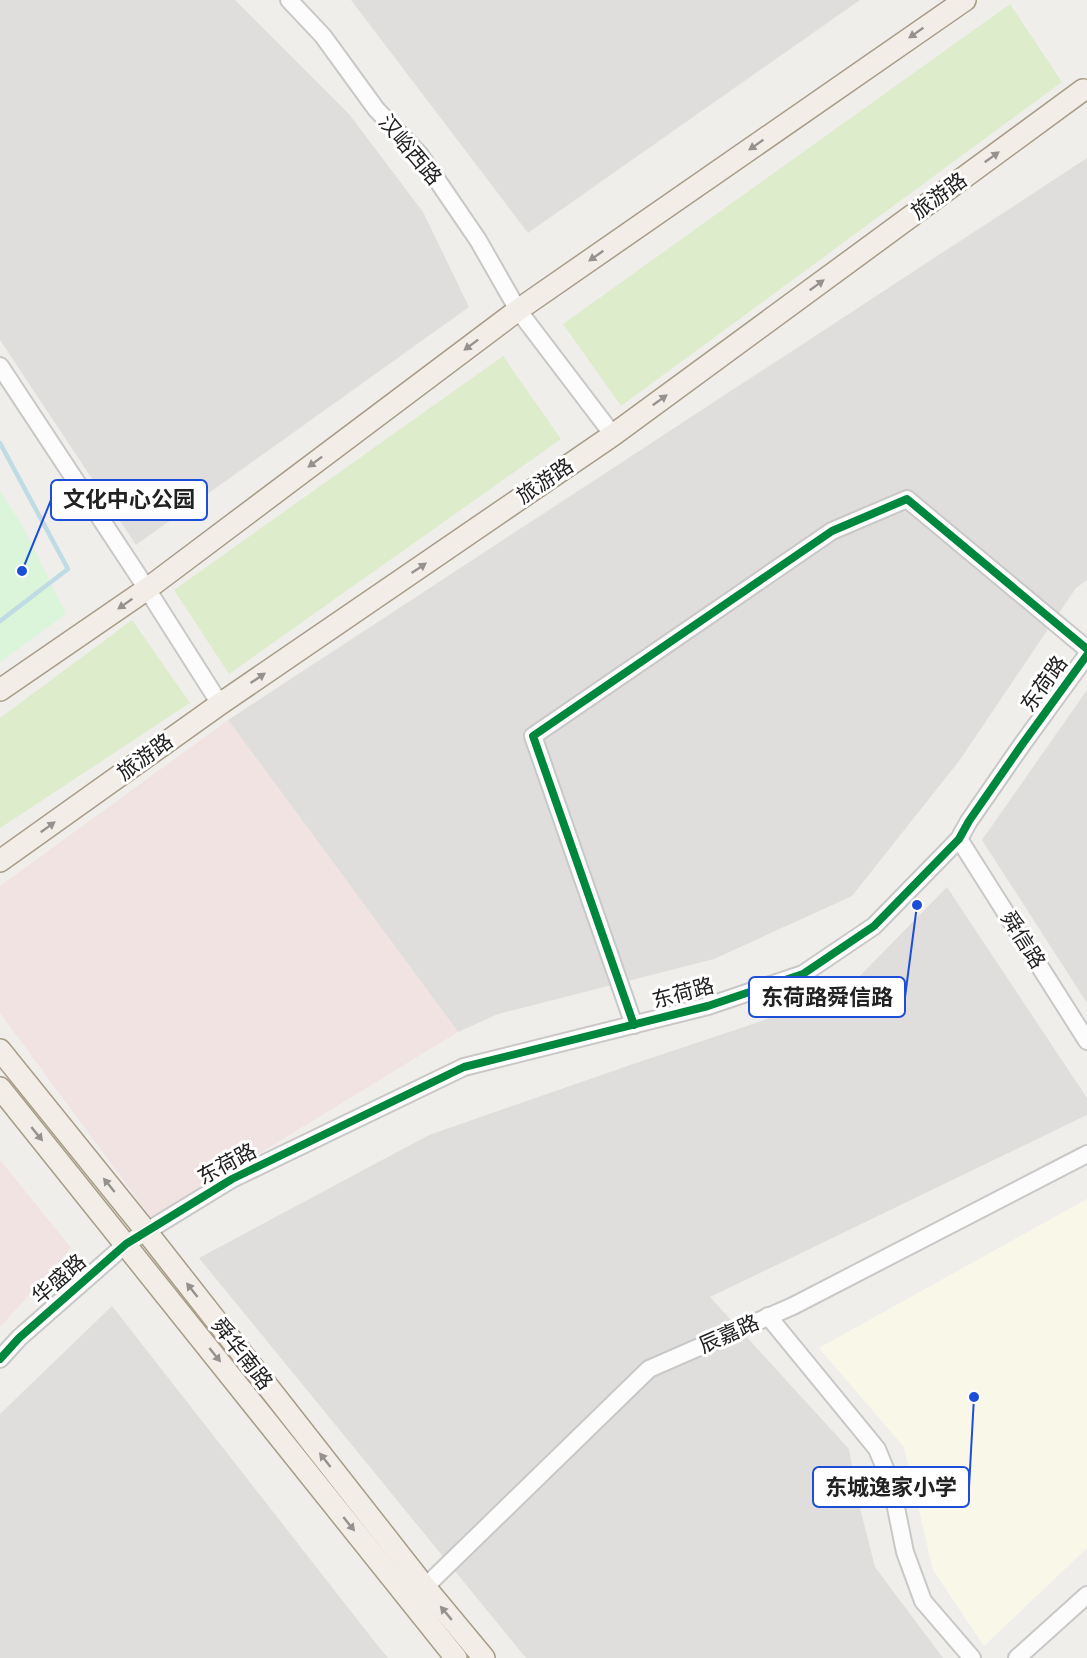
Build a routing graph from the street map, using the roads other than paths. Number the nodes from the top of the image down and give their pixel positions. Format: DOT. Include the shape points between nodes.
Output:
graph roads {
  1 [pos="289,0"];
  2 [pos="964,0"];
  3 [pos="1083,90"];
  4 [pos="518,310"];
  5 [pos="0,366"];
  6 [pos="613,435"];
  7 [pos="147,589"];
  8 [pos="1087,649"];
  9 [pos="1087,655"];
  10 [pos="0,690"];
  11 [pos="220,704"];
  12 [pos="959,838"];
  13 [pos="0,861"];
  14 [pos="634,1025"];
  15 [pos="1087,1041"];
  16 [pos="0,1050"];
  17 [pos="0,1088"];
  18 [pos="1087,1154"];
  19 [pos="146,1231"];
  20 [pos="126,1244"];
  21 [pos="768,1316"];
  22 [pos="0,1359"];
  23 [pos="424,1587"];
  24 [pos="1087,1596"];
  25 [pos="456,1658"];
  26 [pos="484,1658"];
  27 [pos="972,1658"];
  28 [pos="1017,1658"];
  1 -- 4 [label="street, 汉峪西路" via="323,36 376,109 420,155"];
  2 -- 4 [label="main road, one-way"];
  6 -- 3 [label="main road, 旅游路, one-way"];
  4 -- 6 [label="street, 汉峪西路"];
  4 -- 7 [label="main road, one-way"];
  5 -- 7 [label="street"];
  11 -- 6 [label="main road, 旅游路, one-way"];
  7 -- 10 [label="main road, one-way"];
  7 -- 11 [label="street"];
  8 -- 14 [label="street" via="907,499 832,531 533,736"];
  9 -- 12 [label="street, 东荷路"];
  13 -- 11 [label="main road, 旅游路, one-way"];
  12 -- 14 [label="street, 东荷路" via="874,926 803,974 708,1006"];
  12 -- 15 [label="street, 舜信路"];
  14 -- 19 [label="street, 东荷路" via="464,1066 232,1179"];
  19 -- 16 [label="main road, 舜华南路, one-way"];
  17 -- 20 [label="main road, 舜华南路, one-way"];
  18 -- 21 [label="street, 辰嘉路"];
  19 -- 20 [label="street, 华盛路"];
  23 -- 19 [label="main road, 舜华南路, one-way"];
  20 -- 22 [label="street, 华盛路"];
  20 -- 25 [label="main road, 舜华南路, one-way"];
  21 -- 23 [label="street, 辰嘉路" via="649,1369"];
  21 -- 27 [label="street" via="877,1449 891,1483 905,1552 923,1601"];
  26 -- 23 [label="main road, 舜华南路, one-way"];
  24 -- 28 [label="street"];
}
